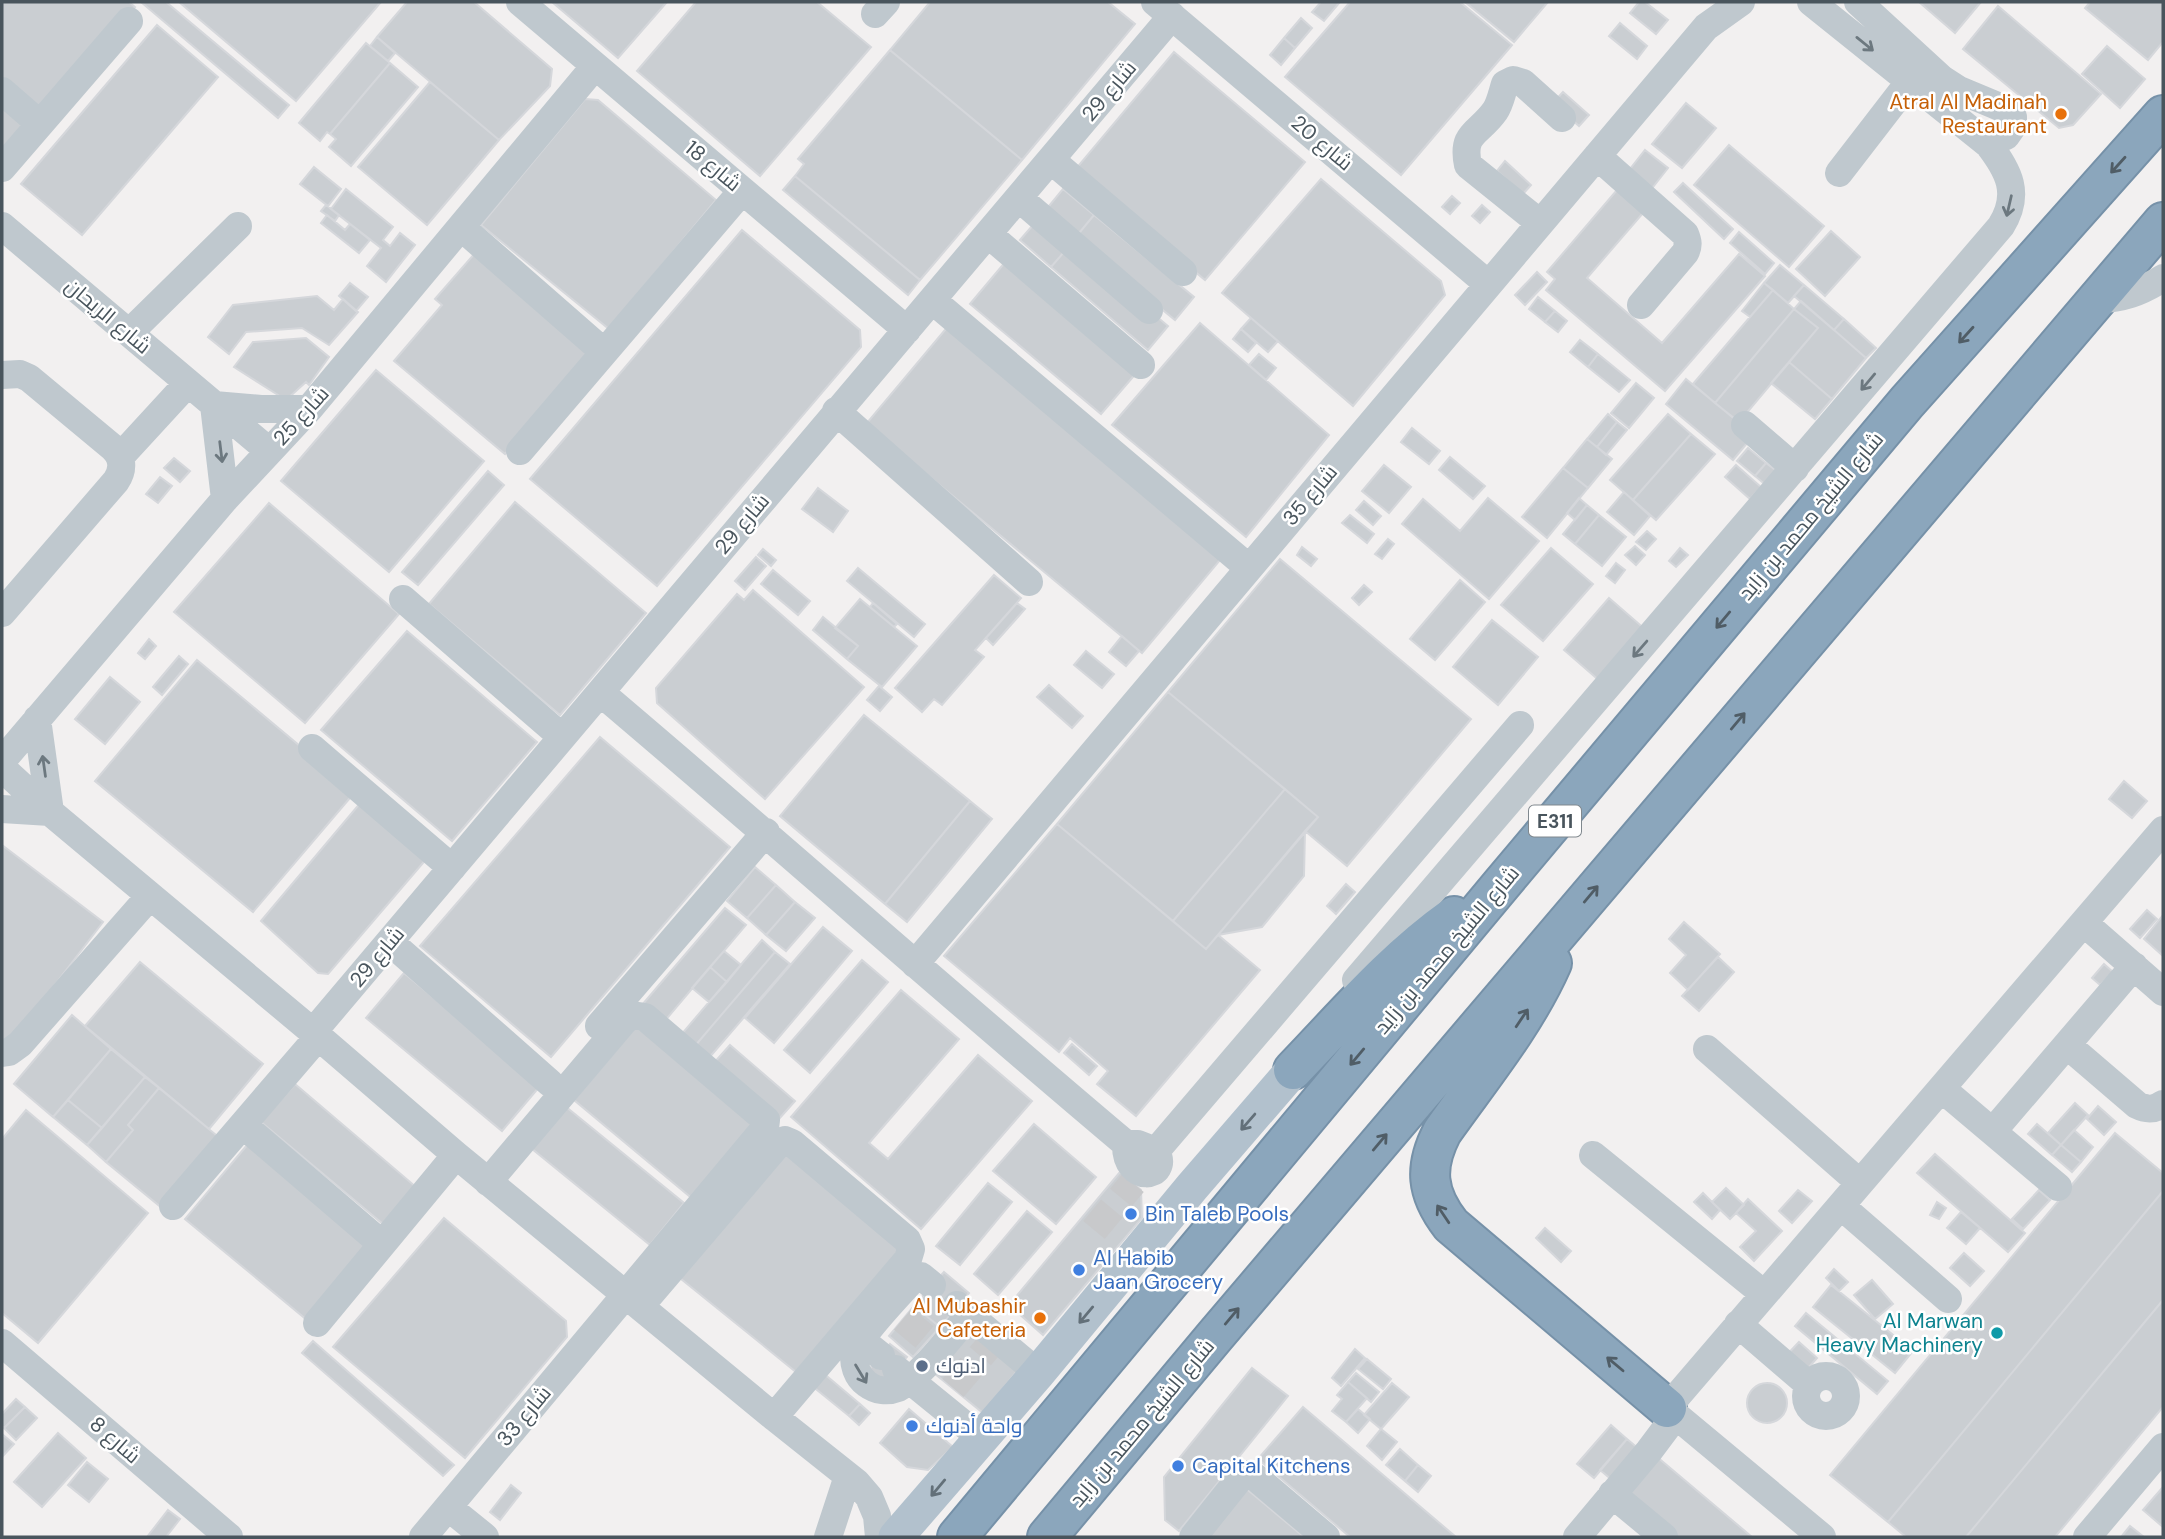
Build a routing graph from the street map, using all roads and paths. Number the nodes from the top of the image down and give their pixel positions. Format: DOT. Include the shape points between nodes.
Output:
graph roads {
  1 [pos="520,2"];
  2 [pos="1741,2"];
  3 [pos="1811,2"];
  4 [pos="1858,2"];
  5 [pos="1163,9"];
  6 [pos="1710,14"];
  7 [pos="130,22"];
  8 [pos="595,66"];
  9 [pos="1910,81"];
  10 [pos="2,91"];
  11 [pos="2163,114"];
  12 [pos="1562,118"];
  13 [pos="40,124"];
  14 [pos="1988,144"];
  15 [pos="1597,156"];
  16 [pos="1051,160"];
  17 [pos="2,167"];
  18 [pos="1839,173"];
  19 [pos="743,191"];
  20 [pos="1019,198"];
  21 [pos="2163,222"];
  22 [pos="1540,223"];
  23 [pos="238,226"];
  24 [pos="461,227"];
  25 [pos="3,231"];
  26 [pos="988,234"];
  27 [pos="1183,272"];
  28 [pos="2163,278"];
  29 [pos="1488,284"];
  30 [pos="938,294"];
  31 [pos="2095,300"];
  32 [pos="1641,305"];
  33 [pos="1149,310"];
  34 [pos="907,330"];
  35 [pos="129,333"];
  36 [pos="604,352"];
  37 [pos="1141,365"];
  38 [pos="2,375"];
  39 [pos="188,383"];
  40 [pos="1083,404"];
  41 [pos="214,405"];
  42 [pos="309,409"];
  43 [pos="836,411"];
  44 [pos="1745,425"];
  45 [pos="269,451"];
  46 [pos="520,451"];
  47 [pos="120,457"];
  48 [pos="1795,468"];
  49 [pos="225,499"];
  50 [pos="1249,568"];
  51 [pos="1029,582"];
  52 [pos="402,599"];
  53 [pos="2,614"];
  54 [pos="601,693"];
  55 [pos="37,719"];
  56 [pos="1520,725"];
  57 [pos="562,737"];
  58 [pos="312,748"];
  59 [pos="2,761"];
  60 [pos="2,768"];
  61 [pos="2,809"];
  62 [pos="50,812"];
  63 [pos="2163,830"];
  64 [pos="766,832"];
  65 [pos="452,868"];
  66 [pos="1500,886"];
  67 [pos="150,896"];
  68 [pos="2084,923"];
  69 [pos="1561,929"];
  70 [pos="390,942"];
  71 [pos="915,964"];
  72 [pos="2134,967"];
  73 [pos="2163,992"];
  74 [pos="316,1034"];
  75 [pos="2067,1045"];
  76 [pos="1707,1049"];
  77 [pos="2,1053"];
  78 [pos="1293,1070"];
  79 [pos="550,1083"];
  80 [pos="1942,1089"];
  81 [pos="2163,1104"];
  82 [pos="243,1125"];
  83 [pos="1993,1130"];
  84 [pos="1593,1155"];
  85 [pos="472,1169"];
  86 [pos="1860,1183"];
  87 [pos="2058,1187"];
  88 [pos="173,1206"];
  89 [pos="1841,1206"];
  90 [pos="382,1244"];
  91 [pos="932,1285"];
  92 [pos="1764,1294"];
  93 [pos="1948,1299"];
  94 [pos="632,1301"];
  95 [pos="317,1323"];
  96 [pos="1738,1324"];
  97 [pos="2,1343"];
  98 [pos="887,1361"];
  99 [pos="1038,1373"];
  100 [pos="1809,1385"];
  101 [pos="1671,1411"];
  102 [pos="774,1418"];
  103 [pos="981,1438"];
  104 [pos="2163,1447"];
  105 [pos="848,1476"];
  106 [pos="1612,1494"];
  107 [pos="448,1507"];
  108 [pos="215,1533"];
  109 [pos="423,1537"];
  110 [pos="485,1537"];
  111 [pos="828,1537"];
  112 [pos="879,1537"];
  113 [pos="896,1537"];
  114 [pos="957,1537"];
  115 [pos="1047,1537"];
  116 [pos="1193,1537"];
  117 [pos="1326,1537"];
  118 [pos="1577,1537"];
  119 [pos="1664,1537"];
  120 [pos="1822,1537"];
  121 [pos="2087,1537"];
  1 -- 8 [label="street, شارع 18"];
  2 -- 6 [label="street, شارع 35"];
  3 -- 9 [label="street, one-way"];
  4 -- 14 [label="street" via="1942,79 2010,113 2010,134"];
  5 -- 16 [label="street, شارع 29"];
  5 -- 29 [label="street, شارع 20"];
  6 -- 15 [label="street, شارع 35"];
  7 -- 13 [label="street"];
  8 -- 19 [label="street, شارع 18"];
  8 -- 24 [label="street, شارع 25"];
  9 -- 14 [label="street"];
  9 -- 18 [label="street"];
  10 -- 13 [label="street"];
  11 -- 66 [label="highway, شارع الشيخ محمد بن زايد / E311, one-way" via="1907,402"];
  12 -- 22 [label="street" via="1523,83 1513,80 1505,84 1496,110 1467,140 1468,165"];
  13 -- 17 [label="street"];
  14 -- 48 [label="street, one-way" via="2008,173 2012,195 2007,216"];
  15 -- 22 [label="street, شارع 35"];
  15 -- 32 [label="street" via="1687,239 1685,253"];
  16 -- 20 [label="street, شارع 29"];
  16 -- 27 [label="street"];
  19 -- 34 [label="street, شارع 18"];
  19 -- 36 [label="street"];
  20 -- 26 [label="street, شارع 29"];
  20 -- 33 [label="street"];
  21 -- 31 [label="highway, شارع الشيخ محمد بن زايد"];
  22 -- 29 [label="street, شارع 35"];
  23 -- 35 [label="street"];
  24 -- 36 [label="street"];
  24 -- 42 [label="street, شارع 25"];
  25 -- 35 [label="street, شارع الريحان"];
  26 -- 30 [label="street, شارع 29"];
  26 -- 37 [label="street"];
  28 -- 31 [label="street" via="2122,298"];
  29 -- 50 [label="street, شارع 35"];
  30 -- 34 [label="street, شارع 29"];
  30 -- 40 [label="street"];
  30 -- 50 [label="street"];
  69 -- 31 [label="highway, شارع الشيخ محمد بن زايد, one-way"];
  34 -- 43 [label="street, شارع 29"];
  35 -- 39 [label="street, شارع الريحان"];
  36 -- 46 [label="street"];
  38 -- 47 [label="street" via="29,378"];
  39 -- 41 [label="street, شارع الريحان"];
  39 -- 47 [label="street"];
  41 -- 42 [label="street"];
  41 -- 45 [label="street, شارع الريحان"];
  41 -- 49 [label="street, one-way"];
  42 -- 45 [label="street, شارع 25"];
  43 -- 51 [label="street"];
  43 -- 54 [label="street, شارع 29"];
  44 -- 48 [label="street"];
  45 -- 49 [label="street, شارع 25"];
  47 -- 53 [label="street" via="116,481"];
  48 -- 78 [label="street, one-way" via="1331,1010"];
  49 -- 55 [label="street, شارع 25"];
  50 -- 71 [label="street, شارع 35"];
  52 -- 57 [label="street"];
  54 -- 57 [label="street, شارع 29"];
  54 -- 64 [label="street"];
  55 -- 59 [label="street, شارع 25"];
  62 -- 55 [label="street, one-way"];
  56 -- 71 [label="street" via="1143,1169 1128,1162 1126,1144"];
  57 -- 65 [label="street, شارع 29"];
  58 -- 65 [label="street"];
  60 -- 62 [label="street"];
  61 -- 62 [label="street"];
  62 -- 67 [label="street"];
  63 -- 68 [label="street"];
  64 -- 71 [label="street"];
  64 -- 79 [label="street"];
  65 -- 70 [label="street, شارع 29"];
  66 -- 78 [label="highway" via="1413,948"];
  66 -- 114 [label="highway, شارع الشيخ محمد بن زايد / E311, one-way"];
  67 -- 74 [label="street"];
  67 -- 77 [label="street" via="15,1049"];
  68 -- 72 [label="street"];
  68 -- 80 [label="street"];
  101 -- 69 [label="highway, one-way" via="1451,1225 1429,1180 1434,1148 1442,1132 1541,988"];
  115 -- 69 [label="highway, شارع الشيخ محمد بن زايد, one-way"];
  70 -- 74 [label="street, شارع 29"];
  70 -- 79 [label="street"];
  72 -- 73 [label="street"];
  72 -- 75 [label="street"];
  74 -- 82 [label="street, شارع 29"];
  74 -- 85 [label="street"];
  75 -- 81 [label="street" via="2137,1105 2154,1109"];
  75 -- 83 [label="street"];
  76 -- 86 [label="street"];
  78 -- 99 [label="main road, one-way"];
  79 -- 85 [label="street"];
  80 -- 83 [label="street"];
  80 -- 86 [label="street"];
  82 -- 88 [label="street, شارع 29"];
  82 -- 90 [label="street"];
  83 -- 87 [label="street"];
  84 -- 92 [label="street"];
  85 -- 90 [label="street"];
  85 -- 94 [label="street"];
  85 -- 94 [label="street" via="628,1017 641,1015 764,1116 766,1126"];
  86 -- 89 [label="street"];
  89 -- 92 [label="street"];
  89 -- 93 [label="street"];
  90 -- 95 [label="street"];
  91 -- 98 [label="street, one-way" via="916,1276 896,1313"];
  92 -- 96 [label="street"];
  94 -- 102 [label="street"];
  94 -- 102 [label="street" via="780,1142 789,1141 907,1240 911,1249 908,1259"];
  94 -- 107 [label="street, شارع 33"];
  96 -- 100 [label="street"];
  96 -- 101 [label="street"];
  97 -- 108 [label="street, شارع 8"];
  98 -- 99 [label="street" via="933,1345 963,1310 992,1342"];
  98 -- 103 [label="street" via="946,1396"];
  99 -- 103 [label="main road"];
  101 -- 106 [label="street"];
  101 -- 120 [label="street"];
  102 -- 105 [label="street"];
  103 -- 113 [label="main road, one-way"];
  104 -- 121 [label="street"];
  105 -- 111 [label="street"];
  105 -- 112 [label="street" via="869,1496"];
  106 -- 118 [label="street"];
  106 -- 119 [label="street"];
  107 -- 109 [label="street, شارع 33"];
  107 -- 110 [label="street"];
  116 -- 117 [label="street" via="1247,1474"];
}
